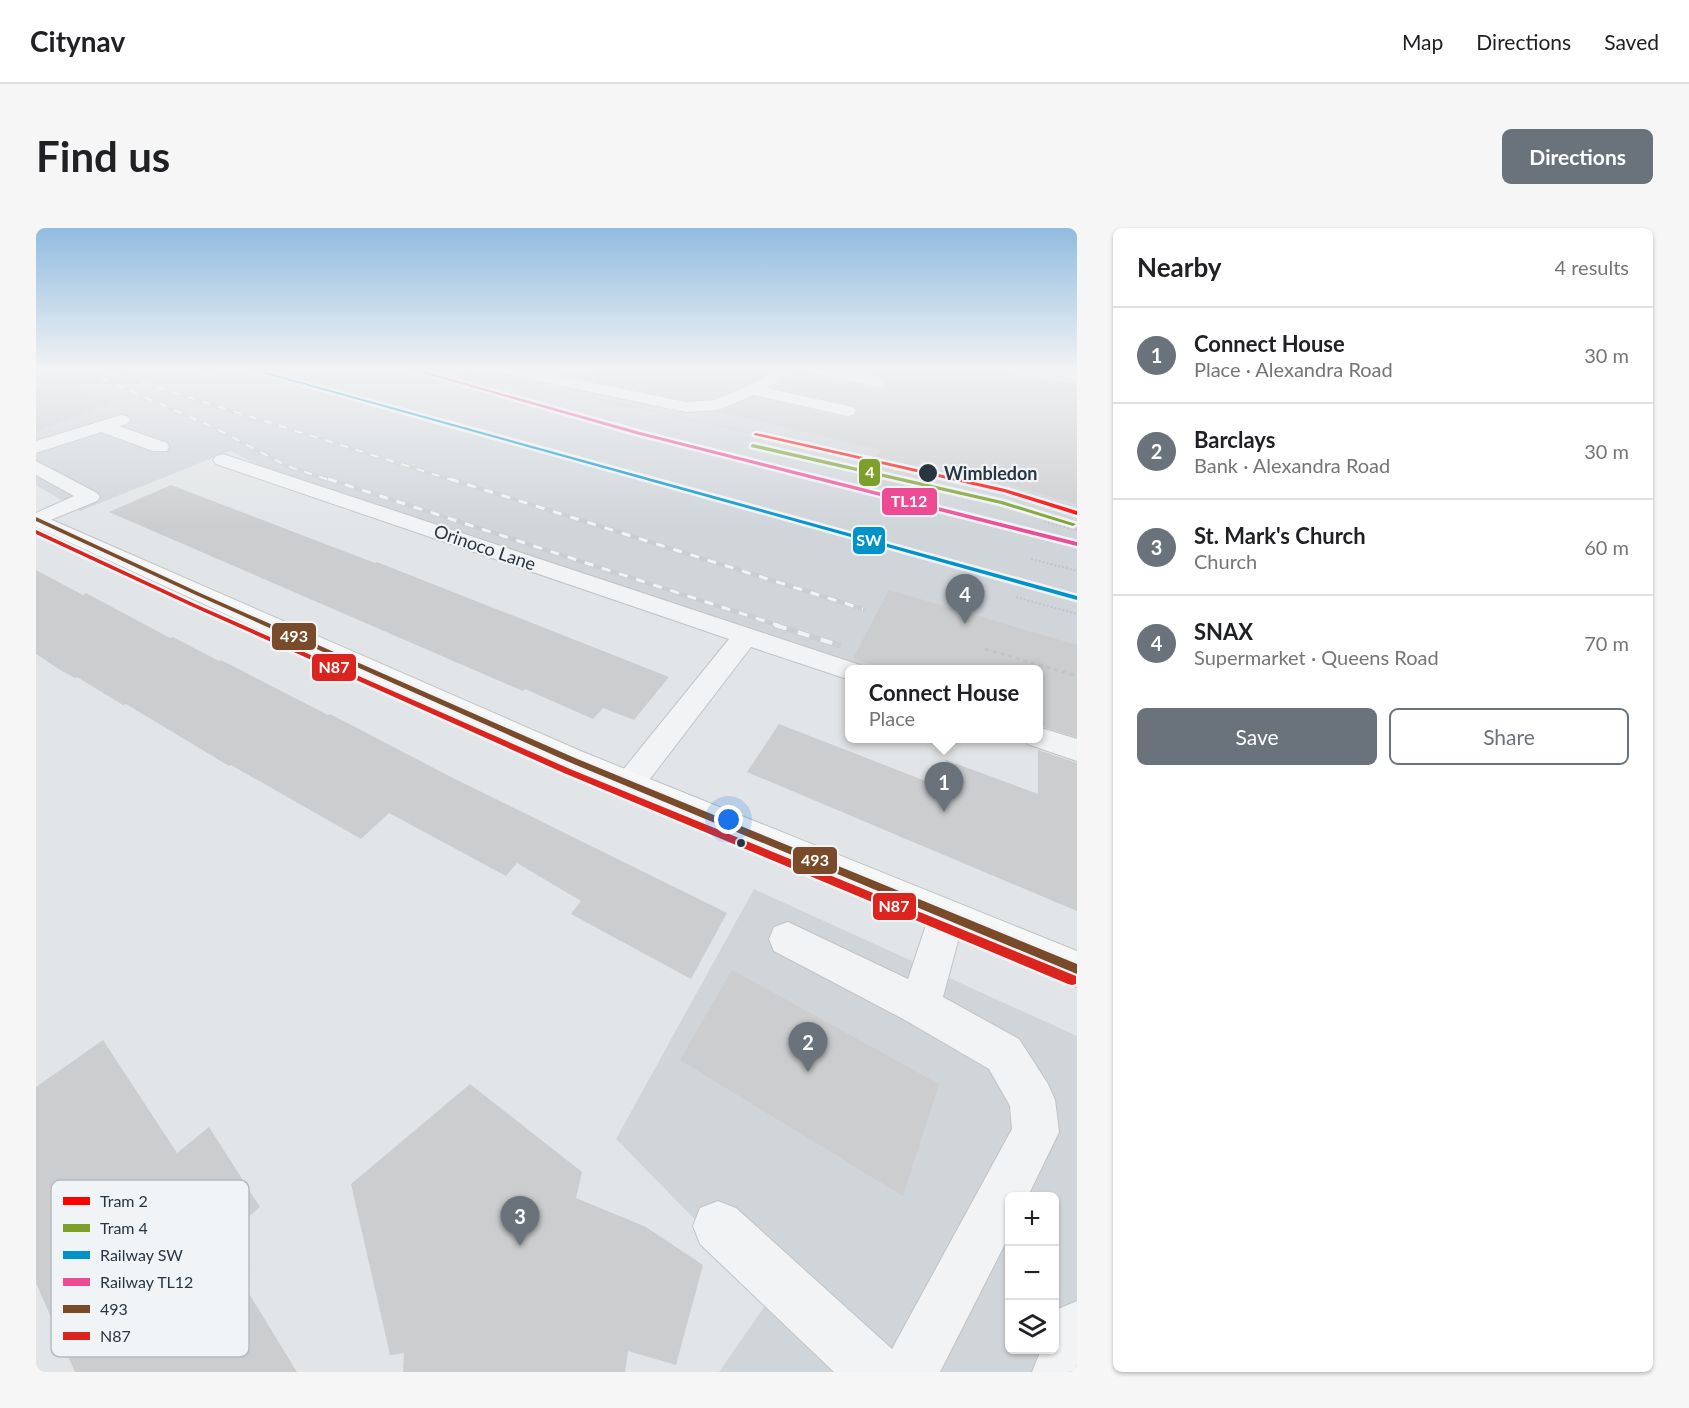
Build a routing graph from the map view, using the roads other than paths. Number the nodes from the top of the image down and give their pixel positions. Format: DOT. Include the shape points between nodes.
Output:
graph roads {
  1 [pos="117,421"];
  2 [pos="103,427"];
  3 [pos="36,447"];
  4 [pos="160,447"];
  5 [pos="224,460"];
  6 [pos="36,467"];
  7 [pos="37,519"];
  8 [pos="746,635"];
  9 [pos="845,670"];
  10 [pos="1043,739"];
  11 [pos="1077,750"];
  12 [pos="629,784"];
  13 [pos="946,915"];
  14 [pos="788,939"];
  15 [pos="1077,969"];
  16 [pos="920,1006"];
  17 [pos="718,1226"];
  18 [pos="1077,1328"];
  19 [pos="875,1372"];
  20 [pos="909,1372"];
  21 [pos="1060,1372"];
  1 -- 2 [label="street"];
  2 -- 3 [label="street"];
  2 -- 4 [label="street"];
  5 -- 8 [label="street, Orinoco Lane"];
  6 -- 7 [label="street" via="90,497"];
  7 -- 12 [label="main road"];
  8 -- 9 [label="street, Orinoco Lane"];
  8 -- 12 [label="street"];
  10 -- 11 [label="street"];
  12 -- 13 [label="main road"];
  13 -- 15 [label="main road"];
  13 -- 16 [label="street"];
  14 -- 16 [label="street"];
  16 -- 20 [label="street" via="1004,1054 1032,1100 1036,1132"];
  17 -- 19 [label="street"];
  18 -- 21 [label="street"];
}
